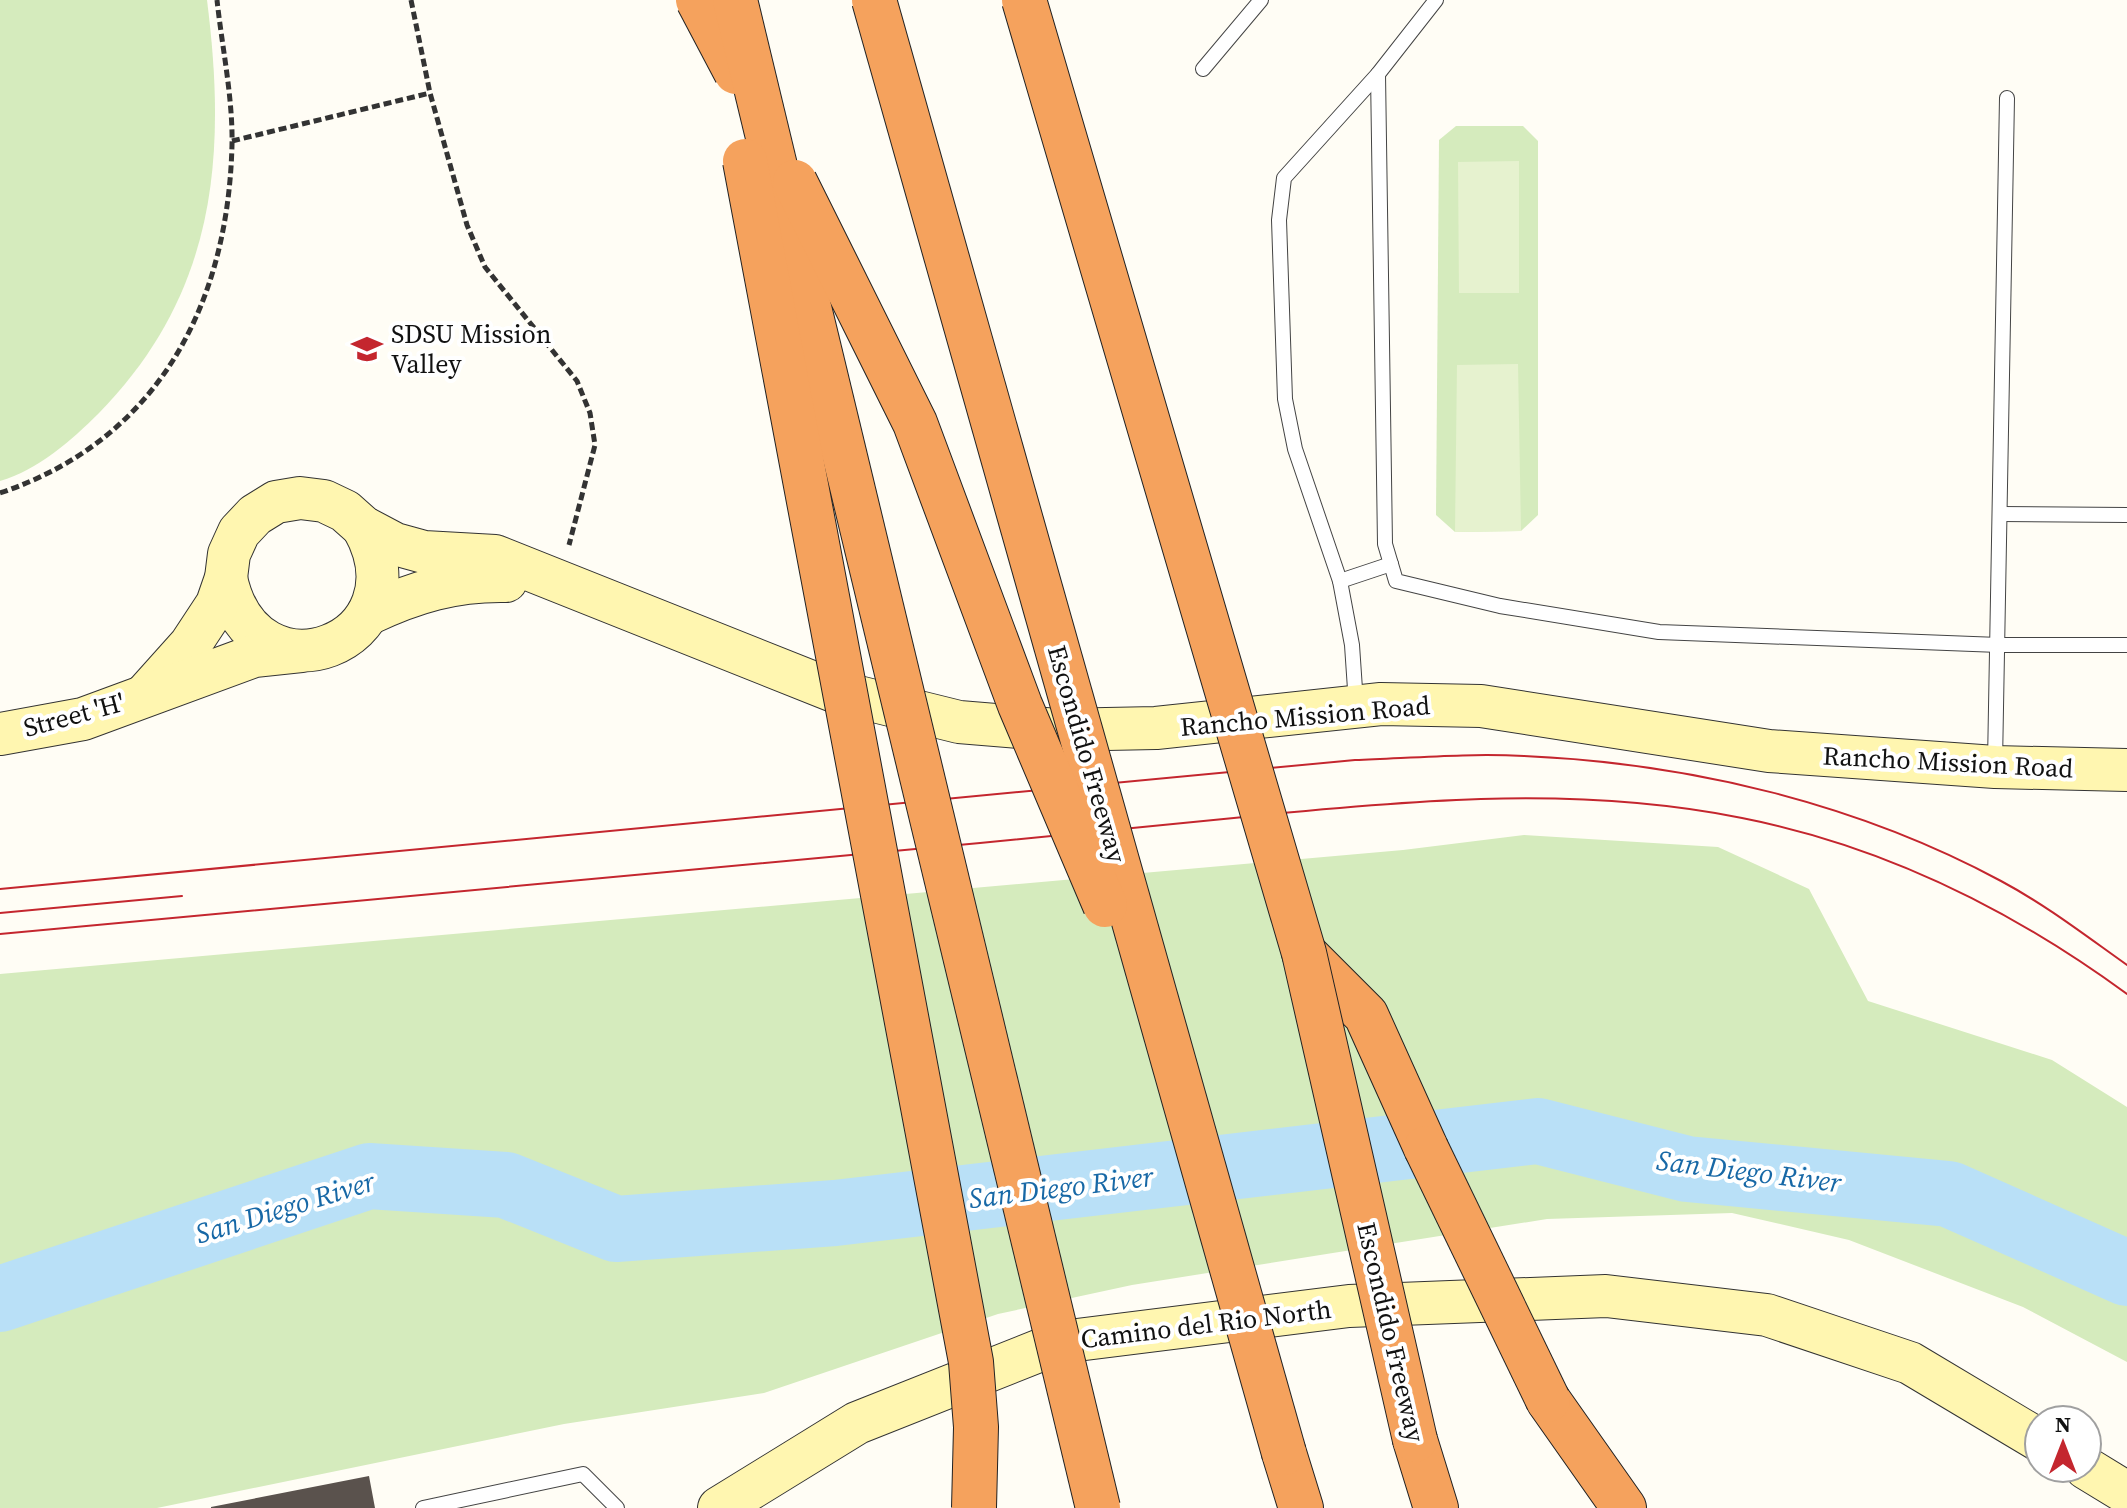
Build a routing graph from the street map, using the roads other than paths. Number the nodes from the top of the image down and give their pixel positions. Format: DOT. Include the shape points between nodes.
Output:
graph roads {
  1 [pos="698,0"];
  2 [pos="729,0"];
  3 [pos="735,0"];
  4 [pos="874,0"];
  5 [pos="1024,0"];
  6 [pos="1261,0"];
  7 [pos="1436,0"];
  8 [pos="1203,69"];
  9 [pos="1378,74"];
  10 [pos="2007,98"];
  11 [pos="2001,514"];
  12 [pos="2127,515"];
  13 [pos="363,527"];
  14 [pos="1391,564"];
  15 [pos="226,578"];
  16 [pos="1340,581"];
  17 [pos="556,583"];
  18 [pos="368,614"];
  19 [pos="1999,645"];
  20 [pos="2127,645"];
  21 [pos="301,651"];
  22 [pos="147,693"];
  23 [pos="1356,707"];
  24 [pos="0,734"];
  25 [pos="1995,767"];
  26 [pos="2127,770"];
  27 [pos="1304,953"];
  28 [pos="1177,1075"];
  29 [pos="959,1299"];
  30 [pos="2023,1430"];
  31 [pos="2103,1478"];
  32 [pos="2127,1493"];
  33 [pos="423,1508"];
  34 [pos="617,1508"];
  35 [pos="719,1508"];
  36 [pos="942,1508"];
  37 [pos="974,1508"];
  38 [pos="1098,1508"];
  39 [pos="1301,1508"];
  40 [pos="1436,1508"];
  41 [pos="1624,1508"];
  1 -- 28 [label="highway, bridge" via="842,271 915,423 1020,705"];
  2 -- 29 [label="highway, bridge" via="739,129"];
  3 -- 38 [label="highway, bridge"];
  4 -- 28 [label="highway, Escondido Freeway, bridge"];
  5 -- 27 [label="highway, Escondido Freeway, bridge"];
  6 -- 8 [label="lane"];
  7 -- 9 [label="lane"];
  9 -- 14 [label="lane" via="1385,544"];
  9 -- 16 [label="lane" via="1284,178 1279,220 1285,399 1295,449"];
  10 -- 11 [label="lane"];
  11 -- 12 [label="lane"];
  11 -- 19 [label="lane"];
  13 -- 15 [label="street, Rancho Mission Road" via="324,501 276,502 239,532"];
  13 -- 17 [label="street, Rancho Mission Road" via="424,552 495,556"];
  13 -- 18 [label="street" via="375,547 379,570"];
  14 -- 16 [label="lane"];
  14 -- 19 [label="lane" via="1396,581 1500,606 1659,632"];
  15 -- 21 [label="street" via="232,606 248,630 273,645"];
  15 -- 22 [label="street, Rancho Mission Road" via="205,624"];
  16 -- 23 [label="lane"];
  17 -- 18 [label="street, Rancho Mission Road" via="473,581 439,586"];
  17 -- 23 [label="street, Rancho Mission Road" via="834,691 959,722 1057,730 1156,728"];
  18 -- 21 [label="street, Rancho Mission Road" via="351,635 327,647"];
  19 -- 20 [label="lane"];
  19 -- 25 [label="lane"];
  21 -- 22 [label="street, Rancho Mission Road" via="254,656"];
  22 -- 24 [label="street, Street 'H'" via="83,719"];
  23 -- 25 [label="street, Rancho Mission Road" via="1481,706 1769,751"];
  25 -- 26 [label="street, Rancho Mission Road"];
  27 -- 40 [label="highway, Escondido Freeway, bridge" via="1415,1440"];
  27 -- 41 [label="highway, bridge" via="1366,1015 1548,1400"];
  28 -- 39 [label="highway, Escondido Freeway, bridge"];
  29 -- 36 [label="highway, bridge" via="953,1427"];
  29 -- 37 [label="highway, bridge" via="976,1427"];
  30 -- 35 [label="street, Camino del Rio North" via="1910,1363 1767,1315 1606,1296 1349,1306 1061,1342 857,1423"];
  31 -- 32 [label="street"];
  33 -- 34 [label="lane" via="583,1474"];
}
